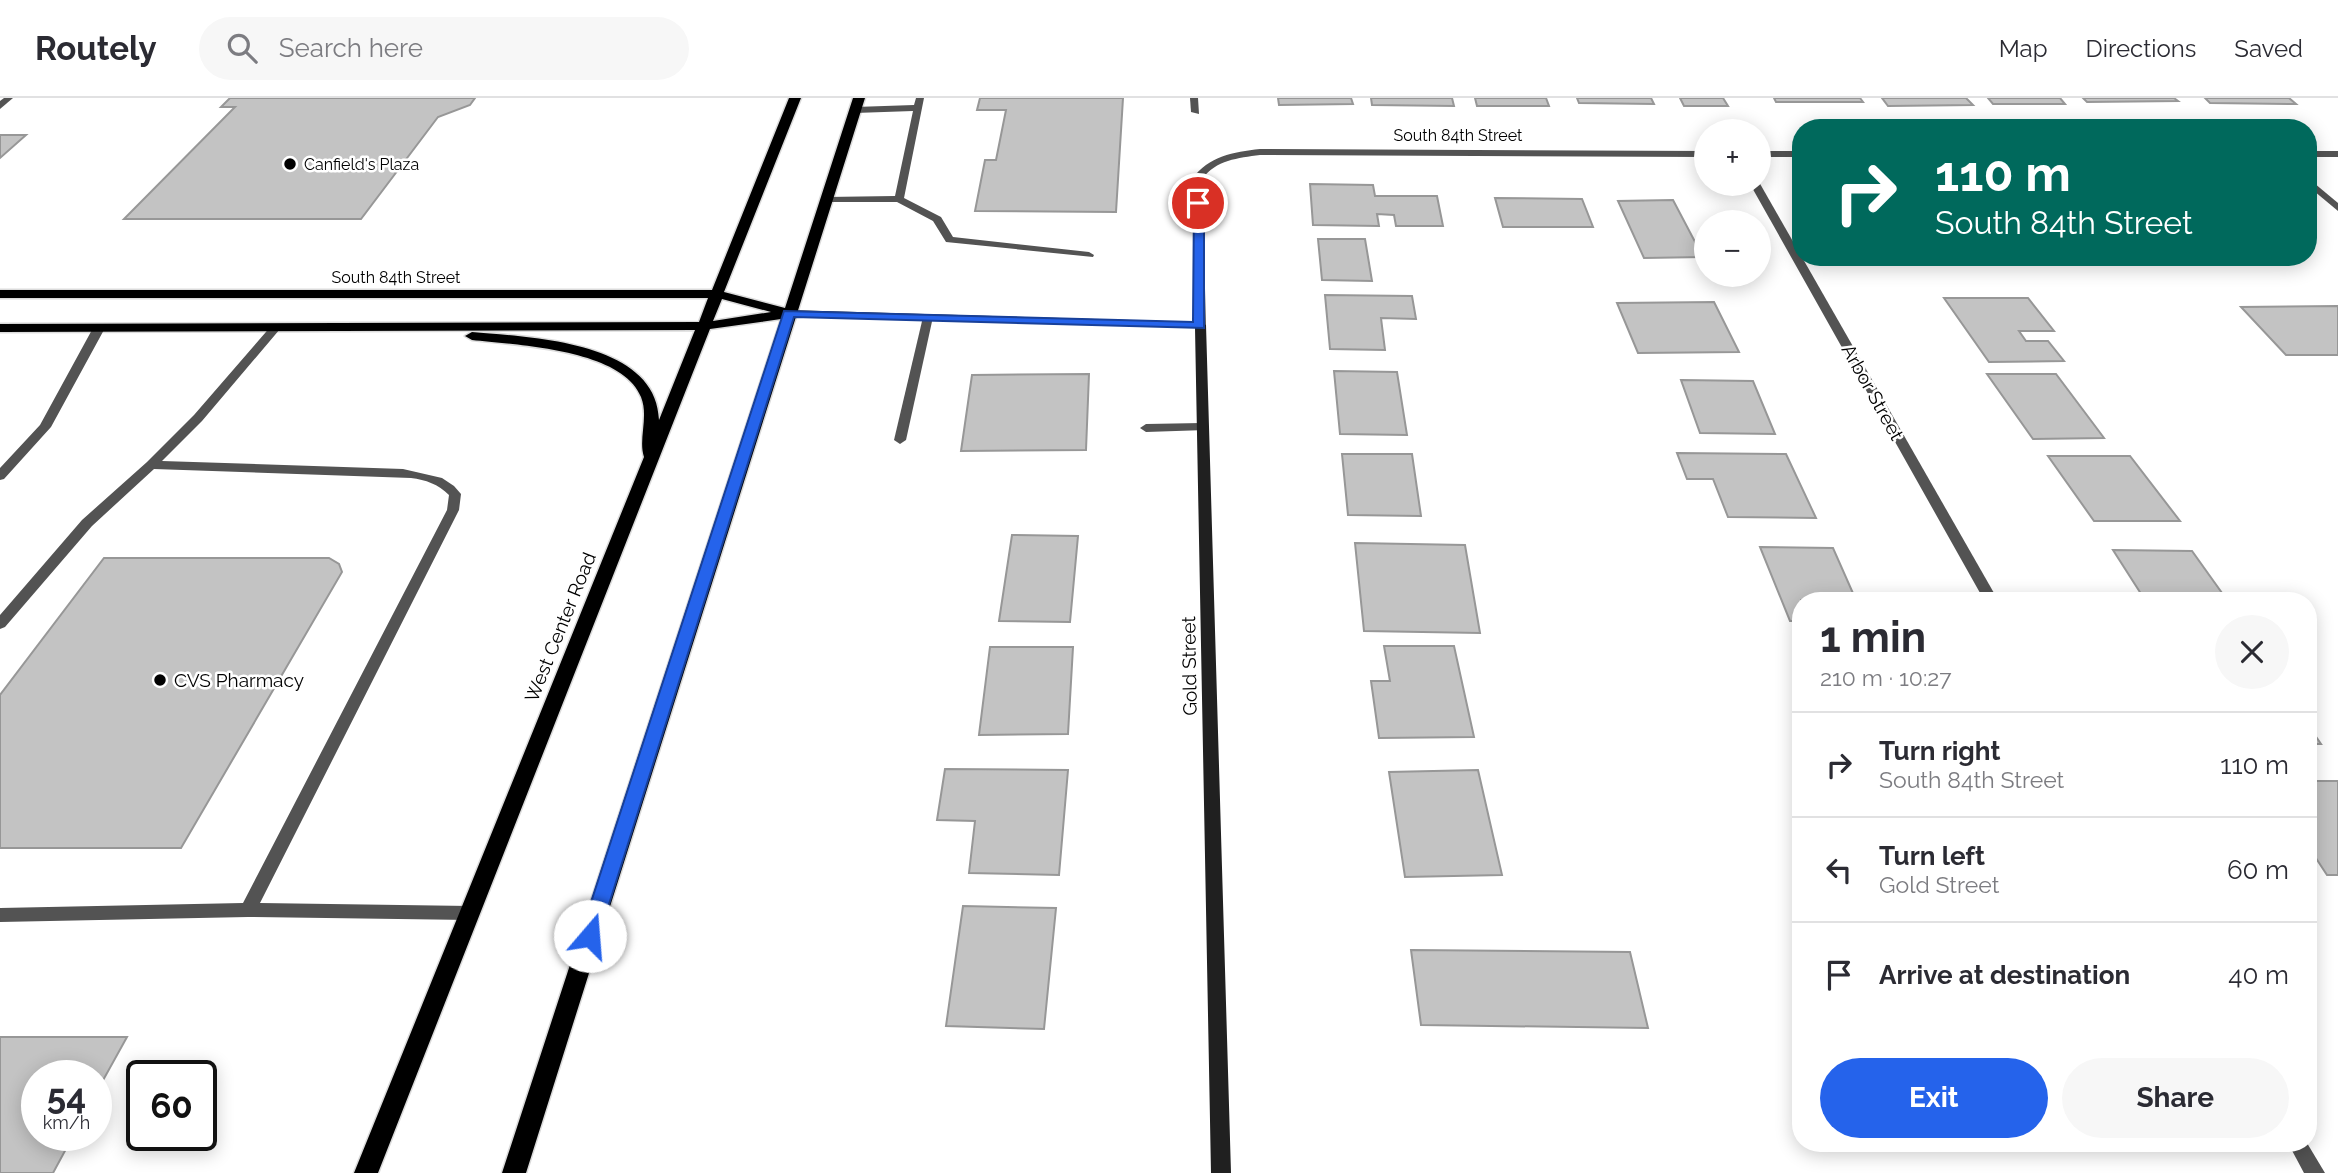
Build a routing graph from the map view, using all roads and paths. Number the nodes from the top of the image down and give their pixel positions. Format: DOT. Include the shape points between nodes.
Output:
graph roads {
  1 [pos="9,98"];
  2 [pos="795,98"];
  3 [pos="1194,98"];
  4 [pos="919,103"];
  5 [pos="857,104"];
  6 [pos="0,106"];
  7 [pos="1196,112"];
  8 [pos="1694,154"];
  9 [pos="1771,154"];
  10 [pos="1792,154"];
  11 [pos="2317,154"];
  12 [pos="2338,154"];
  13 [pos="1211,164"];
  14 [pos="2317,189"];
  15 [pos="1762,196"];
  16 [pos="900,199"];
  17 [pos="826,200"];
  18 [pos="2338,208"];
  19 [pos="1792,249"];
  20 [pos="1089,255"];
  21 [pos="1802,266"];
  22 [pos="0,294"];
  23 [pos="718,294"];
  24 [pos="789,313"];
  25 [pos="928,317"];
  26 [pos="705,326"];
  27 [pos="1200,326"];
  28 [pos="276,327"];
  29 [pos="395,327"];
  30 [pos="0,328"];
  31 [pos="99,328"];
  32 [pos="1202,427"];
  33 [pos="1146,428"];
  34 [pos="900,440"];
  35 [pos="151,465"];
  36 [pos="649,466"];
  37 [pos="0,476"];
  38 [pos="1986,592"];
  39 [pos="0,624"];
  40 [pos="248,910"];
  41 [pos="470,912"];
  42 [pos="0,915"];
  43 [pos="2302,1152"];
  44 [pos="366,1173"];
  45 [pos="514,1173"];
  46 [pos="1221,1173"];
  47 [pos="2315,1173"];
  1 -- 6 [label="street"];
  2 -- 23 [label="main road, West Center Road"];
  3 -- 7 [label="street"];
  4 -- 5 [label="street"];
  4 -- 16 [label="street"];
  5 -- 17 [label="main road"];
  8 -- 13 [label="street, South 84th Street" via="1261,152"];
  9 -- 10 [label="street"];
  11 -- 12 [label="street"];
  13 -- 27 [label="street, Gold Street" via="1197,180"];
  14 -- 18 [label="street"];
  15 -- 19 [label="street, Arbor Street"];
  16 -- 17 [label="street"];
  16 -- 20 [label="street" via="937,219 950,240"];
  17 -- 24 [label="main road"];
  21 -- 38 [label="street, Arbor Street"];
  22 -- 23 [label="main road, South 84th Street"];
  23 -- 24 [label="main road, South 84th Street"];
  23 -- 26 [label="main road, West Center Road"];
  24 -- 25 [label="main road, South 84th Street"];
  24 -- 26 [label="main road, South 84th Street"];
  24 -- 45 [label="main road"];
  25 -- 27 [label="main road, South 84th Street"];
  25 -- 34 [label="street"];
  26 -- 29 [label="main road, South 84th Street"];
  26 -- 36 [label="main road, West Center Road"];
  27 -- 32 [label="main road, Gold Street"];
  28 -- 29 [label="main road, South 84th Street"];
  28 -- 31 [label="main road, South 84th Street"];
  28 -- 35 [label="street"];
  29 -- 36 [label="main road" via="559,346 608,362 642,384 649,399"];
  30 -- 31 [label="main road, South 84th Street"];
  31 -- 37 [label="street" via="45,427"];
  32 -- 33 [label="street"];
  32 -- 46 [label="main road, Gold Street"];
  35 -- 39 [label="street" via="87,523"];
  35 -- 40 [label="street" via="403,474 445,482 455,494 453,510"];
  36 -- 41 [label="main road, West Center Road"];
  40 -- 41 [label="street"];
  40 -- 42 [label="street"];
  41 -- 44 [label="main road, West Center Road"];
  43 -- 47 [label="street"];
}
